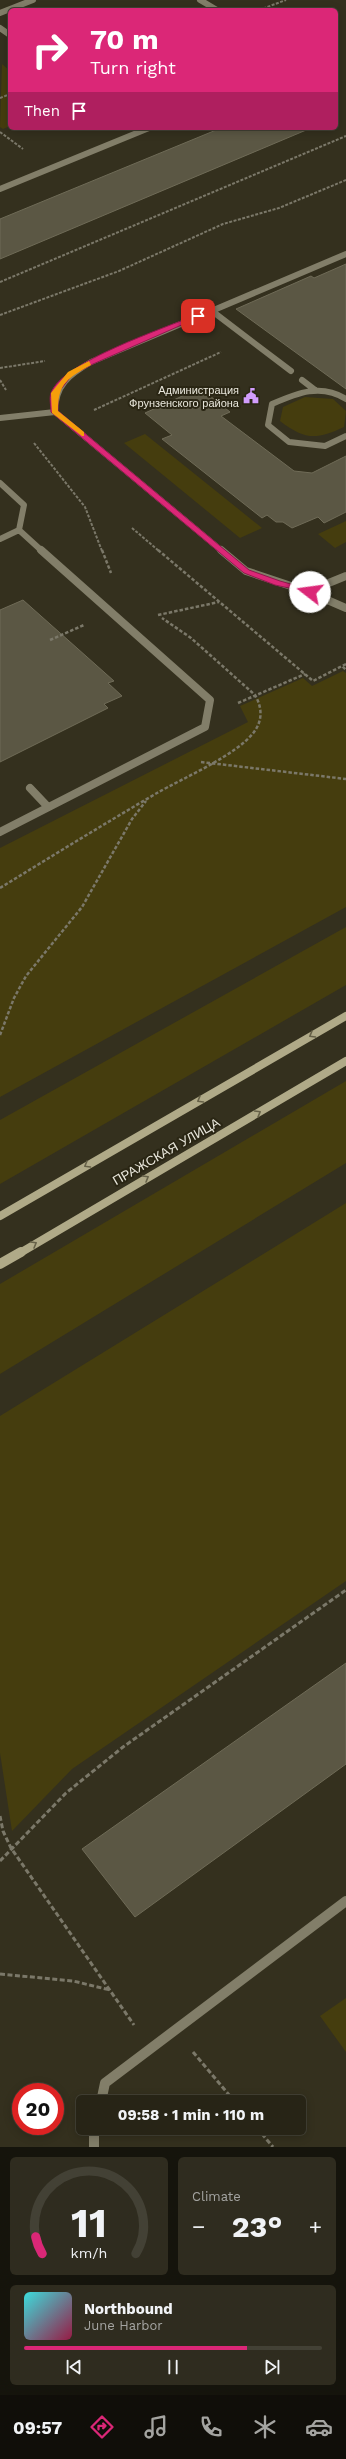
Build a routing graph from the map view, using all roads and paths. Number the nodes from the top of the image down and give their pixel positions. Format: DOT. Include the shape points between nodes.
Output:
graph roads {
  1 [pos="33,0"];
  2 [pos="200,0"];
  3 [pos="286,0"];
  4 [pos="13,8"];
  5 [pos="213,8"];
  6 [pos="265,8"];
  7 [pos="144,130"];
  8 [pos="346,136"];
  9 [pos="346,180"];
  10 [pos="0,189"];
  11 [pos="346,254"];
  12 [pos="0,282"];
  13 [pos="212,311"];
  14 [pos="0,316"];
  15 [pos="250,339"];
  16 [pos="37,362"];
  17 [pos="0,368"];
  18 [pos="291,371"];
  19 [pos="302,380"];
  20 [pos="315,390"];
  21 [pos="346,398"];
  22 [pos="55,412"];
  23 [pos="0,418"];
  24 [pos="67,422"];
  25 [pos="346,436"];
  26 [pos="0,483"];
  27 [pos="132,528"];
  28 [pos="19,530"];
  29 [pos="0,539"];
  30 [pos="346,576"];
  31 [pos="310,592"];
  32 [pos="346,608"];
  33 [pos="88,623"];
  34 [pos="50,640"];
  35 [pos="346,664"];
  36 [pos="342,666"];
  37 [pos="346,670"];
  38 [pos="305,674"];
  39 [pos="209,709"];
  40 [pos="199,762"];
  41 [pos="346,779"];
  42 [pos="30,788"];
  43 [pos="146,800"];
  44 [pos="48,807"];
  45 [pos="0,832"];
  46 [pos="346,1016"];
  47 [pos="0,1035"];
  48 [pos="346,1061"];
  49 [pos="0,1216"];
  50 [pos="0,1264"];
  51 [pos="346,1590"];
  52 [pos="0,1816"];
  53 [pos="11,1848"];
  54 [pos="0,1861"];
  55 [pos="346,1901"];
  56 [pos="0,1974"];
  57 [pos="110,1990"];
  58 [pos="188,2045"];
  59 [pos="151,2048"];
  60 [pos="103,2095"];
  61 [pos="229,2095"];
  62 [pos="94,2135"];
  63 [pos="263,2135"];
  64 [pos="94,2147"];
  65 [pos="273,2147"];
  1 -- 4 [label="lane"];
  2 -- 5 [label="lane"];
  3 -- 6 [label="path"];
  7 -- 10 [label="lane"];
  8 -- 12 [label="path"];
  9 -- 14 [label="path" via="279,208 223,224 119,271"];
  11 -- 13 [label="lane"];
  13 -- 15 [label="lane"];
  13 -- 22 [label="lane" via="91,362 70,374 55,393"];
  15 -- 18 [label="lane"];
  15 -- 24 [label="path"];
  16 -- 17 [label="path"];
  19 -- 20 [label="lane"];
  20 -- 21 [label="lane" via="338,392"];
  20 -- 25 [label="lane" via="307,389 272,404 268,425 289,442 325,446"];
  22 -- 23 [label="lane"];
  22 -- 24 [label="lane"];
  24 -- 31 [label="lane" via="246,571"];
  26 -- 28 [label="lane" via="24,505"];
  27 -- 38 [label="path"];
  28 -- 29 [label="lane"];
  28 -- 39 [label="lane" via="210,700"];
  30 -- 31 [label="lane"];
  31 -- 32 [label="lane"];
  33 -- 34 [label="path"];
  35 -- 36 [label="path"];
  36 -- 37 [label="path"];
  36 -- 38 [label="path" via="313,681"];
  38 -- 39 [label="path" via="237,704"];
  39 -- 44 [label="lane" via="205,728"];
  40 -- 41 [label="path"];
  42 -- 44 [label="lane"];
  43 -- 47 [label="path" via="132,819 82,907 26,976 14,998"];
  44 -- 45 [label="lane"];
  46 -- 49 [label="street, ПРАЖСКАЯ УЛИЦА, one-way"];
  50 -- 48 [label="street, ПРАЖСКАЯ УЛИЦА, one-way"];
  51 -- 53 [label="path" via="123,1747 66,1793"];
  52 -- 53 [label="path" via="3,1832"];
  53 -- 54 [label="path"];
  53 -- 57 [label="path"];
  55 -- 59 [label="lane"];
  56 -- 57 [label="path" via="73,1981"];
  57 -- 59 [label="path"];
  58 -- 61 [label="path"];
  59 -- 60 [label="lane" via="106,2083"];
  62 -- 64 [label="lane"];
  63 -- 65 [label="path"];
}
